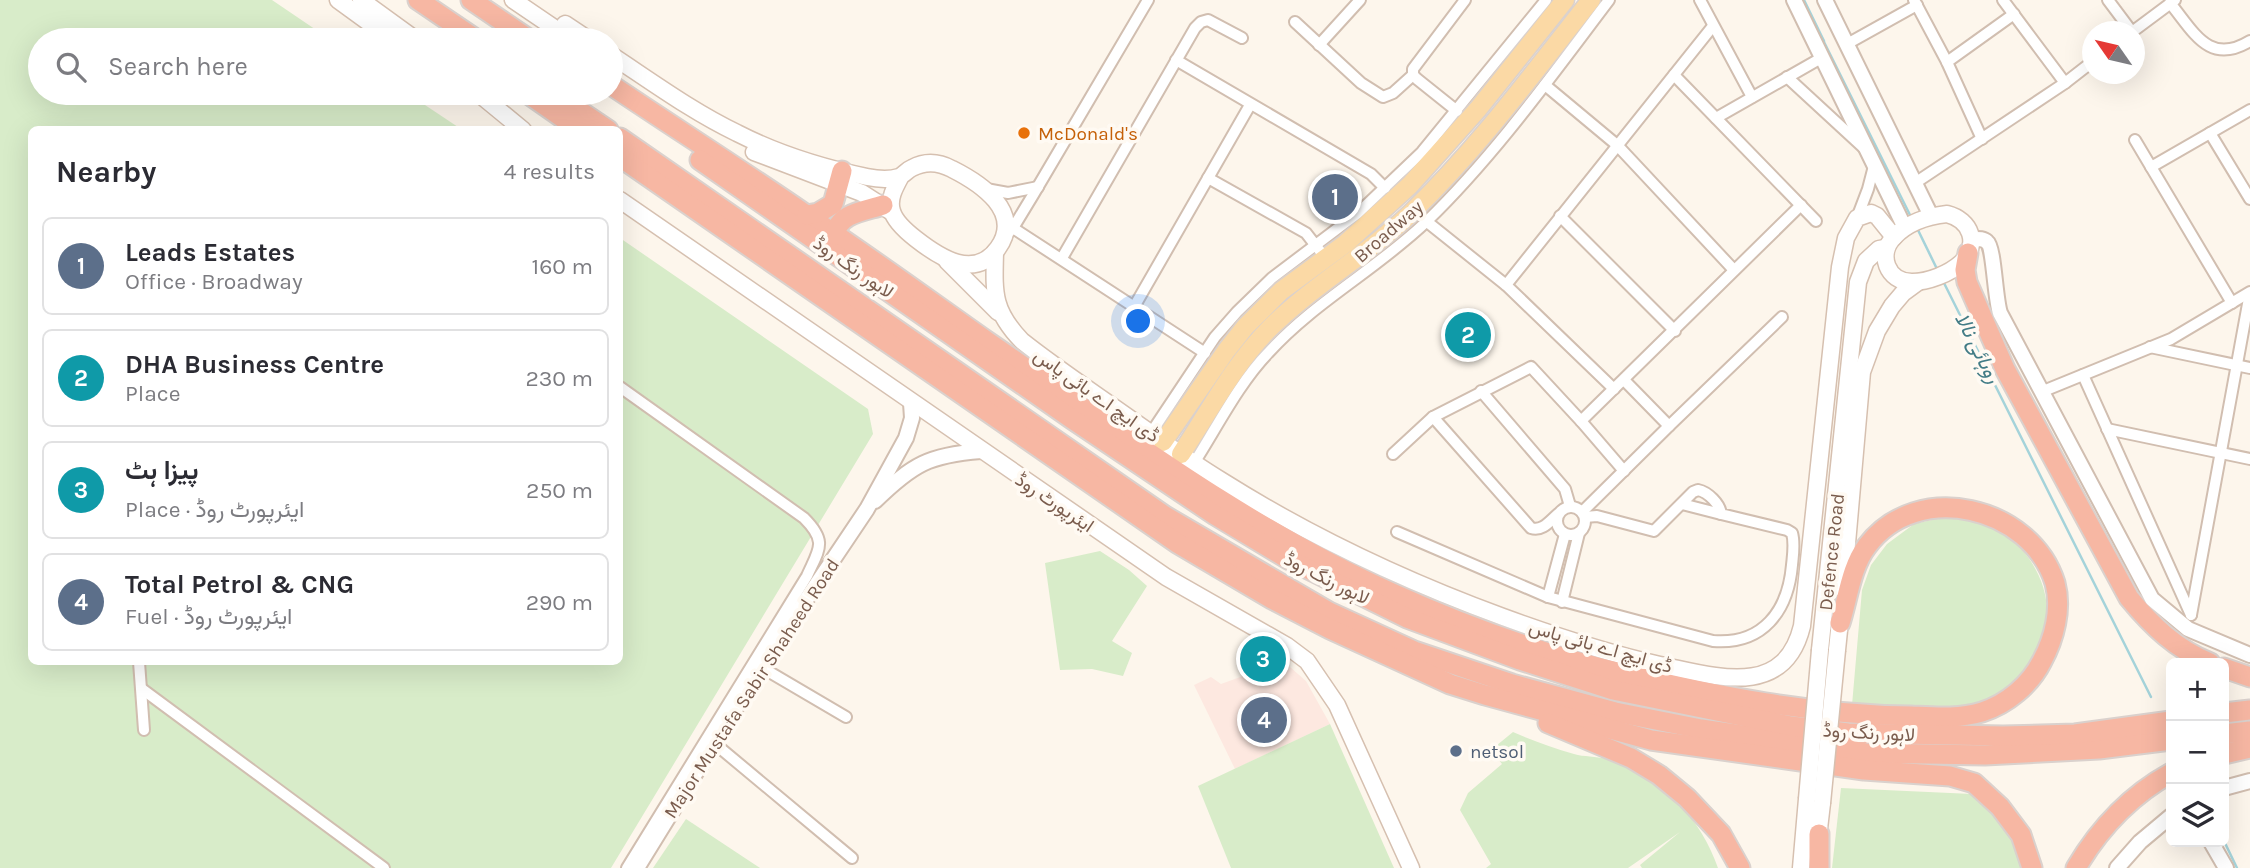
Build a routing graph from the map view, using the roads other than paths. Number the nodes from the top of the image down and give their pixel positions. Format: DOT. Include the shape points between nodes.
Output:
graph roads {
  1 [pos="338,0"];
  2 [pos="361,0"];
  3 [pos="408,0"];
  4 [pos="418,0"];
  5 [pos="471,0"];
  6 [pos="513,0"];
  7 [pos="532,0"];
  8 [pos="1148,0"];
  9 [pos="1360,0"];
  10 [pos="1465,0"];
  11 [pos="1546,0"];
  12 [pos="1565,0"];
  13 [pos="1591,0"];
  14 [pos="1609,0"];
  15 [pos="1700,0"];
  16 [pos="1794,0"];
  17 [pos="1825,0"];
  18 [pos="2003,0"];
  19 [pos="2108,0"];
  20 [pos="2168,2"];
  21 [pos="1916,3"];
  22 [pos="2014,14"];
  23 [pos="1295,22"];
  24 [pos="1713,26"];
  25 [pos="376,28"];
  26 [pos="400,28"];
  27 [pos="440,28"];
  28 [pos="459,28"];
  29 [pos="512,28"];
  30 [pos="554,28"];
  31 [pos="572,28"];
  32 [pos="1242,38"];
  33 [pos="2250,41"];
  34 [pos="1847,44"];
  35 [pos="1319,45"];
  36 [pos="1823,57"];
  37 [pos="1176,60"];
  38 [pos="623,62"];
  39 [pos="1947,62"];
  40 [pos="2082,70"];
  41 [pos="623,74"];
  42 [pos="1413,75"];
  43 [pos="1674,75"];
  44 [pos="1787,78"];
  45 [pos="2065,83"];
  46 [pos="1545,85"];
  47 [pos="623,93"];
  48 [pos="1752,97"];
  49 [pos="490,105"];
  50 [pos="544,105"];
  51 [pos="572,105"];
  52 [pos="622,105"];
  53 [pos="1250,105"];
  54 [pos="2250,110"];
  55 [pos="1457,111"];
  56 [pos="1716,118"];
  57 [pos="516,126"];
  58 [pos="574,126"];
  59 [pos="602,126"];
  60 [pos="2210,133"];
  61 [pos="1982,139"];
  62 [pos="623,140"];
  63 [pos="2136,140"];
  64 [pos="1617,145"];
  65 [pos="1865,149"];
  66 [pos="623,159"];
  67 [pos="1874,166"];
  68 [pos="2151,167"];
  69 [pos="901,176"];
  70 [pos="840,177"];
  71 [pos="1208,178"];
  72 [pos="1915,183"];
  73 [pos="1038,187"];
  74 [pos="1385,188"];
  75 [pos="984,189"];
  76 [pos="2250,199"];
  77 [pos="623,202"];
  78 [pos="1801,205"];
  79 [pos="887,208"];
  80 [pos="807,215"];
  81 [pos="1560,216"];
  82 [pos="1931,216"];
  83 [pos="1857,218"];
  84 [pos="1816,220"];
  85 [pos="1426,221"];
  86 [pos="835,235"];
  87 [pos="1895,238"];
  88 [pos="1004,239"];
  89 [pos="1969,246"];
  90 [pos="1320,252"];
  91 [pos="1062,258"];
  92 [pos="945,259"];
  93 [pos="1733,270"];
  94 [pos="1340,281"];
  95 [pos="1918,282"];
  96 [pos="1506,285"];
  97 [pos="2250,293"];
  98 [pos="2232,303"];
  99 [pos="1134,307"];
  100 [pos="1000,313"];
  101 [pos="1782,317"];
  102 [pos="1675,331"];
  103 [pos="2150,347"];
  104 [pos="1205,353"];
  105 [pos="2236,364"];
  106 [pos="2250,368"];
  107 [pos="2083,375"];
  108 [pos="1624,380"];
  109 [pos="623,389"];
  110 [pos="1614,389"];
  111 [pos="1481,391"];
  112 [pos="2041,392"];
  113 [pos="911,403"];
  114 [pos="1433,417"];
  115 [pos="1581,421"];
  116 [pos="1669,426"];
  117 [pos="2107,429"];
  118 [pos="1157,437"];
  119 [pos="981,451"];
  120 [pos="2220,452"];
  121 [pos="1393,454"];
  122 [pos="1187,458"];
  123 [pos="2250,459"];
  124 [pos="1624,471"];
  125 [pos="1682,504"];
  126 [pos="1570,506"];
  127 [pos="867,509"];
  128 [pos="1558,514"];
  129 [pos="1584,514"];
  130 [pos="1721,514"];
  131 [pos="1397,532"];
  132 [pos="1579,533"];
  133 [pos="1564,534"];
  134 [pos="1548,597"];
  135 [pos="1562,602"];
  136 [pos="2190,615"];
  137 [pos="1840,622"];
  138 [pos="2199,634"];
  139 [pos="2250,654"];
  140 [pos="2201,658"];
  141 [pos="139,665"];
  142 [pos="761,667"];
  143 [pos="2229,670"];
  144 [pos="2250,677"];
  145 [pos="142,689"];
  146 [pos="1485,695"];
  147 [pos="2250,710"];
  148 [pos="2229,712"];
  149 [pos="846,717"];
  150 [pos="2166,722"];
  151 [pos="145,730"];
  152 [pos="2250,731"];
  153 [pos="2229,733"];
  154 [pos="2166,741"];
  155 [pos="714,743"];
  156 [pos="2250,748"];
  157 [pos="2229,753"];
  158 [pos="2166,777"];
  159 [pos="2250,781"];
  160 [pos="2229,787"];
  161 [pos="1815,801"];
  162 [pos="2166,820"];
  163 [pos="1819,834"];
  164 [pos="2214,847"];
  165 [pos="852,858"];
  166 [pos="384,868"];
  167 [pos="627,868"];
  168 [pos="637,868"];
  169 [pos="1410,868"];
  170 [pos="1740,868"];
  171 [pos="1801,868"];
  172 [pos="1817,868"];
  173 [pos="2032,868"];
  174 [pos="2076,868"];
  175 [pos="2117,868"];
  176 [pos="2226,868"];
  1 -- 25 [label="main road"];
  2 -- 26 [label="main road"];
  3 -- 27 [label="highway"];
  4 -- 28 [label="highway"];
  5 -- 29 [label="highway"];
  6 -- 30 [label="main road"];
  7 -- 31 [label="main road"];
  8 -- 73 [label="street"];
  9 -- 35 [label="street"];
  10 -- 42 [label="street" via="1416,61"];
  11 -- 55 [label="street"];
  12 -- 90 [label="main road, Broadway" via="1440,153 1394,201"];
  13 -- 94 [label="main road, Broadway" via="1460,162"];
  14 -- 46 [label="street"];
  15 -- 24 [label="street"];
  16 -- 36 [label="street"];
  17 -- 34 [label="street"];
  18 -- 22 [label="street"];
  19 -- 20 [label="street" via="2132,32"];
  20 -- 33 [label="street" via="2213,49 2227,51"];
  21 -- 34 [label="street"];
  21 -- 39 [label="street"];
  22 -- 39 [label="street"];
  22 -- 45 [label="street"];
  23 -- 35 [label="street"];
  24 -- 43 [label="street"];
  24 -- 48 [label="street"];
  32 -- 37 [label="street" via="1208,20 1201,22"];
  34 -- 72 [label="street"];
  35 -- 42 [label="street" via="1361,83 1383,96"];
  36 -- 44 [label="street"];
  36 -- 65 [label="street"];
  37 -- 53 [label="street"];
  37 -- 91 [label="street"];
  38 -- 70 [label="main road" via="739,135"];
  39 -- 61 [label="street"];
  40 -- 45 [label="street"];
  41 -- 70 [label="main road" via="733,143"];
  42 -- 55 [label="street"];
  43 -- 56 [label="street"];
  43 -- 64 [label="street"];
  44 -- 48 [label="street"];
  44 -- 65 [label="street"];
  45 -- 61 [label="street"];
  46 -- 64 [label="street"];
  46 -- 85 [label="street"];
  47 -- 80 [label="highway"];
  48 -- 56 [label="street"];
  49 -- 57 [label="main road"];
  50 -- 58 [label="highway"];
  51 -- 59 [label="highway"];
  52 -- 150 [label="highway, لاہور رنگ روڈ" via="1215,515 1288,559 1407,618 1613,690 1791,726 1848,733 2003,736 2074,734"];
  53 -- 71 [label="street"];
  53 -- 74 [label="street" via="1371,174"];
  54 -- 60 [label="street"];
  55 -- 74 [label="street"];
  56 -- 78 [label="street"];
  60 -- 68 [label="street"];
  60 -- 76 [label="street"];
  61 -- 72 [label="street"];
  62 -- 154 [label="highway, لاہور رنگ روڈ" via="1165,516 1329,612 1414,651 1615,712 1866,752 1985,755"];
  63 -- 68 [label="street"];
  64 -- 81 [label="street"];
  64 -- 93 [label="street"];
  65 -- 67 [label="street"];
  66 -- 146 [label="highway" via="1208,562 1342,634 1450,684"];
  67 -- 83 [label="street"];
  67 -- 87 [label="street"];
  68 -- 98 [label="street"];
  69 -- 70 [label="main road"];
  69 -- 75 [label="main road" via="913,167 936,163"];
  69 -- 79 [label="main road"];
  70 -- 79 [label="main road"];
  70 -- 80 [label="highway" via="832,204"];
  71 -- 90 [label="street" via="1306,233"];
  71 -- 99 [label="street"];
  72 -- 82 [label="street"];
  73 -- 75 [label="street" via="1008,192"];
  73 -- 88 [label="street"];
  74 -- 90 [label="street"];
  75 -- 88 [label="main road" via="1002,208"];
  77 -- 113 [label="main road, ایئرپورٹ روڈ"];
  78 -- 84 [label="street"];
  78 -- 93 [label="street"];
  79 -- 86 [label="highway" via="842,219"];
  79 -- 92 [label="main road" via="912,236"];
  80 -- 86 [label="highway"];
  81 -- 96 [label="street"];
  81 -- 102 [label="street"];
  82 -- 87 [label="main road"];
  82 -- 89 [label="main road" via="1960,217 1968,228"];
  83 -- 87 [label="main road" via="1871,213 1877,216"];
  83 -- 122 [label="main road, ڈی ایچ اے بائی پاس" via="1846,238 1840,267 1802,626 1794,650 1767,673 1732,678 1629,658 1477,608 1336,546"];
  85 -- 94 [label="street" via="1372,268"];
  85 -- 96 [label="street"];
  86 -- 137 [label="highway" via="1136,444 1301,547 1440,614 1587,665 1760,702 1877,716 1955,717 2002,703 2038,671 2051,644 2057,589 2047,564 2015,531 1990,515 1938,507 1913,512 1869,542 1857,564"];
  87 -- 95 [label="main road" via="1885,262 1888,270 1905,282"];
  87 -- 161 [label="main road, Defence Road, bridge" via="1867,261 1858,282 1820,650"];
  88 -- 91 [label="street"];
  88 -- 92 [label="main road" via="983,261 958,264"];
  88 -- 100 [label="main road" via="994,291"];
  89 -- 95 [label="main road" via="1961,263"];
  89 -- 112 [label="street" via="1982,239 1990,245 2000,313"];
  89 -- 140 [label="highway" via="1967,282 2005,369 2129,598 2164,636"];
  90 -- 94 [label="street"];
  90 -- 104 [label="street" via="1272,278"];
  90 -- 118 [label="main road, Broadway" via="1240,333"];
  91 -- 99 [label="street"];
  92 -- 100 [label="main road, ڈی ایچ اے بائی پاس"];
  93 -- 102 [label="street"];
  94 -- 122 [label="main road, Broadway" via="1286,313 1261,338 1242,361"];
  95 -- 137 [label="main road, Defence Road" via="1892,306 1862,372"];
  96 -- 110 [label="street"];
  97 -- 98 [label="street"];
  97 -- 105 [label="street"];
  98 -- 103 [label="street"];
  99 -- 104 [label="street"];
  100 -- 118 [label="main road, ڈی ایچ اے بائی پاس" via="1022,341"];
  101 -- 116 [label="street"];
  102 -- 108 [label="street"];
  103 -- 105 [label="street"];
  103 -- 107 [label="street"];
  104 -- 118 [label="street"];
  105 -- 106 [label="street"];
  105 -- 120 [label="street"];
  107 -- 112 [label="street"];
  107 -- 117 [label="street"];
  108 -- 110 [label="street"];
  108 -- 116 [label="street"];
  109 -- 167 [label="street" via="804,518 818,531 819,540 807,576"];
  110 -- 115 [label="street"];
  111 -- 114 [label="street"];
  111 -- 115 [label="street" via="1531,367"];
  111 -- 126 [label="street" via="1565,489"];
  112 -- 138 [label="street" via="2152,599"];
  113 -- 119 [label="main road, ایئرپورٹ روڈ"];
  113 -- 127 [label="street" via="906,438"];
  114 -- 121 [label="street"];
  114 -- 128 [label="street" via="1531,528 1542,528"];
  115 -- 124 [label="street"];
  116 -- 124 [label="street"];
  117 -- 120 [label="street"];
  117 -- 136 [label="street"];
  118 -- 122 [label="main road, ڈی ایچ اے بائی پاس"];
  119 -- 127 [label="street" via="948,454 916,466"];
  119 -- 169 [label="main road, ایئرپورٹ روڈ" via="1166,577 1307,661 1338,705"];
  120 -- 123 [label="street"];
  120 -- 136 [label="street"];
  124 -- 129 [label="street"];
  125 -- 129 [label="street" via="1654,531"];
  125 -- 130 [label="street"];
  125 -- 130 [label="street" via="1693,492 1703,491"];
  126 -- 128 [label="street"];
  126 -- 129 [label="street"];
  127 -- 142 [label="street, Major Mustafa Sabir Shaheed Road"];
  128 -- 133 [label="street" via="1556,522"];
  129 -- 132 [label="street"];
  130 -- 135 [label="street" via="1787,530 1794,536 1783,604 1771,622 1746,638 1713,641"];
  131 -- 134 [label="street"];
  132 -- 133 [label="street"];
  132 -- 135 [label="street"];
  133 -- 134 [label="street"];
  134 -- 135 [label="street"];
  136 -- 138 [label="street"];
  137 -- 161 [label="main road, Defence Road, bridge"];
  138 -- 139 [label="street"];
  141 -- 145 [label="street"];
  142 -- 149 [label="street"];
  142 -- 155 [label="street, Major Mustafa Sabir Shaheed Road"];
  143 -- 144 [label="highway"];
  145 -- 151 [label="street"];
  145 -- 166 [label="street"];
  146 -- 170 [label="highway" via="1631,758 1659,775 1721,834"];
  146 -- 173 [label="highway" via="1651,740 1864,770 1950,776 1974,783 2021,835"];
  147 -- 148 [label="highway"];
  152 -- 153 [label="highway"];
  155 -- 165 [label="street"];
  155 -- 168 [label="street, Major Mustafa Sabir Shaheed Road"];
  156 -- 157 [label="highway"];
  158 -- 174 [label="highway" via="2135,797 2105,826"];
  159 -- 160 [label="street"];
  161 -- 163 [label="main road, Defence Road"];
  161 -- 171 [label="main road, Defence Road"];
  162 -- 175 [label="street"];
  163 -- 172 [label="highway"];
  164 -- 176 [label="street"];
}
